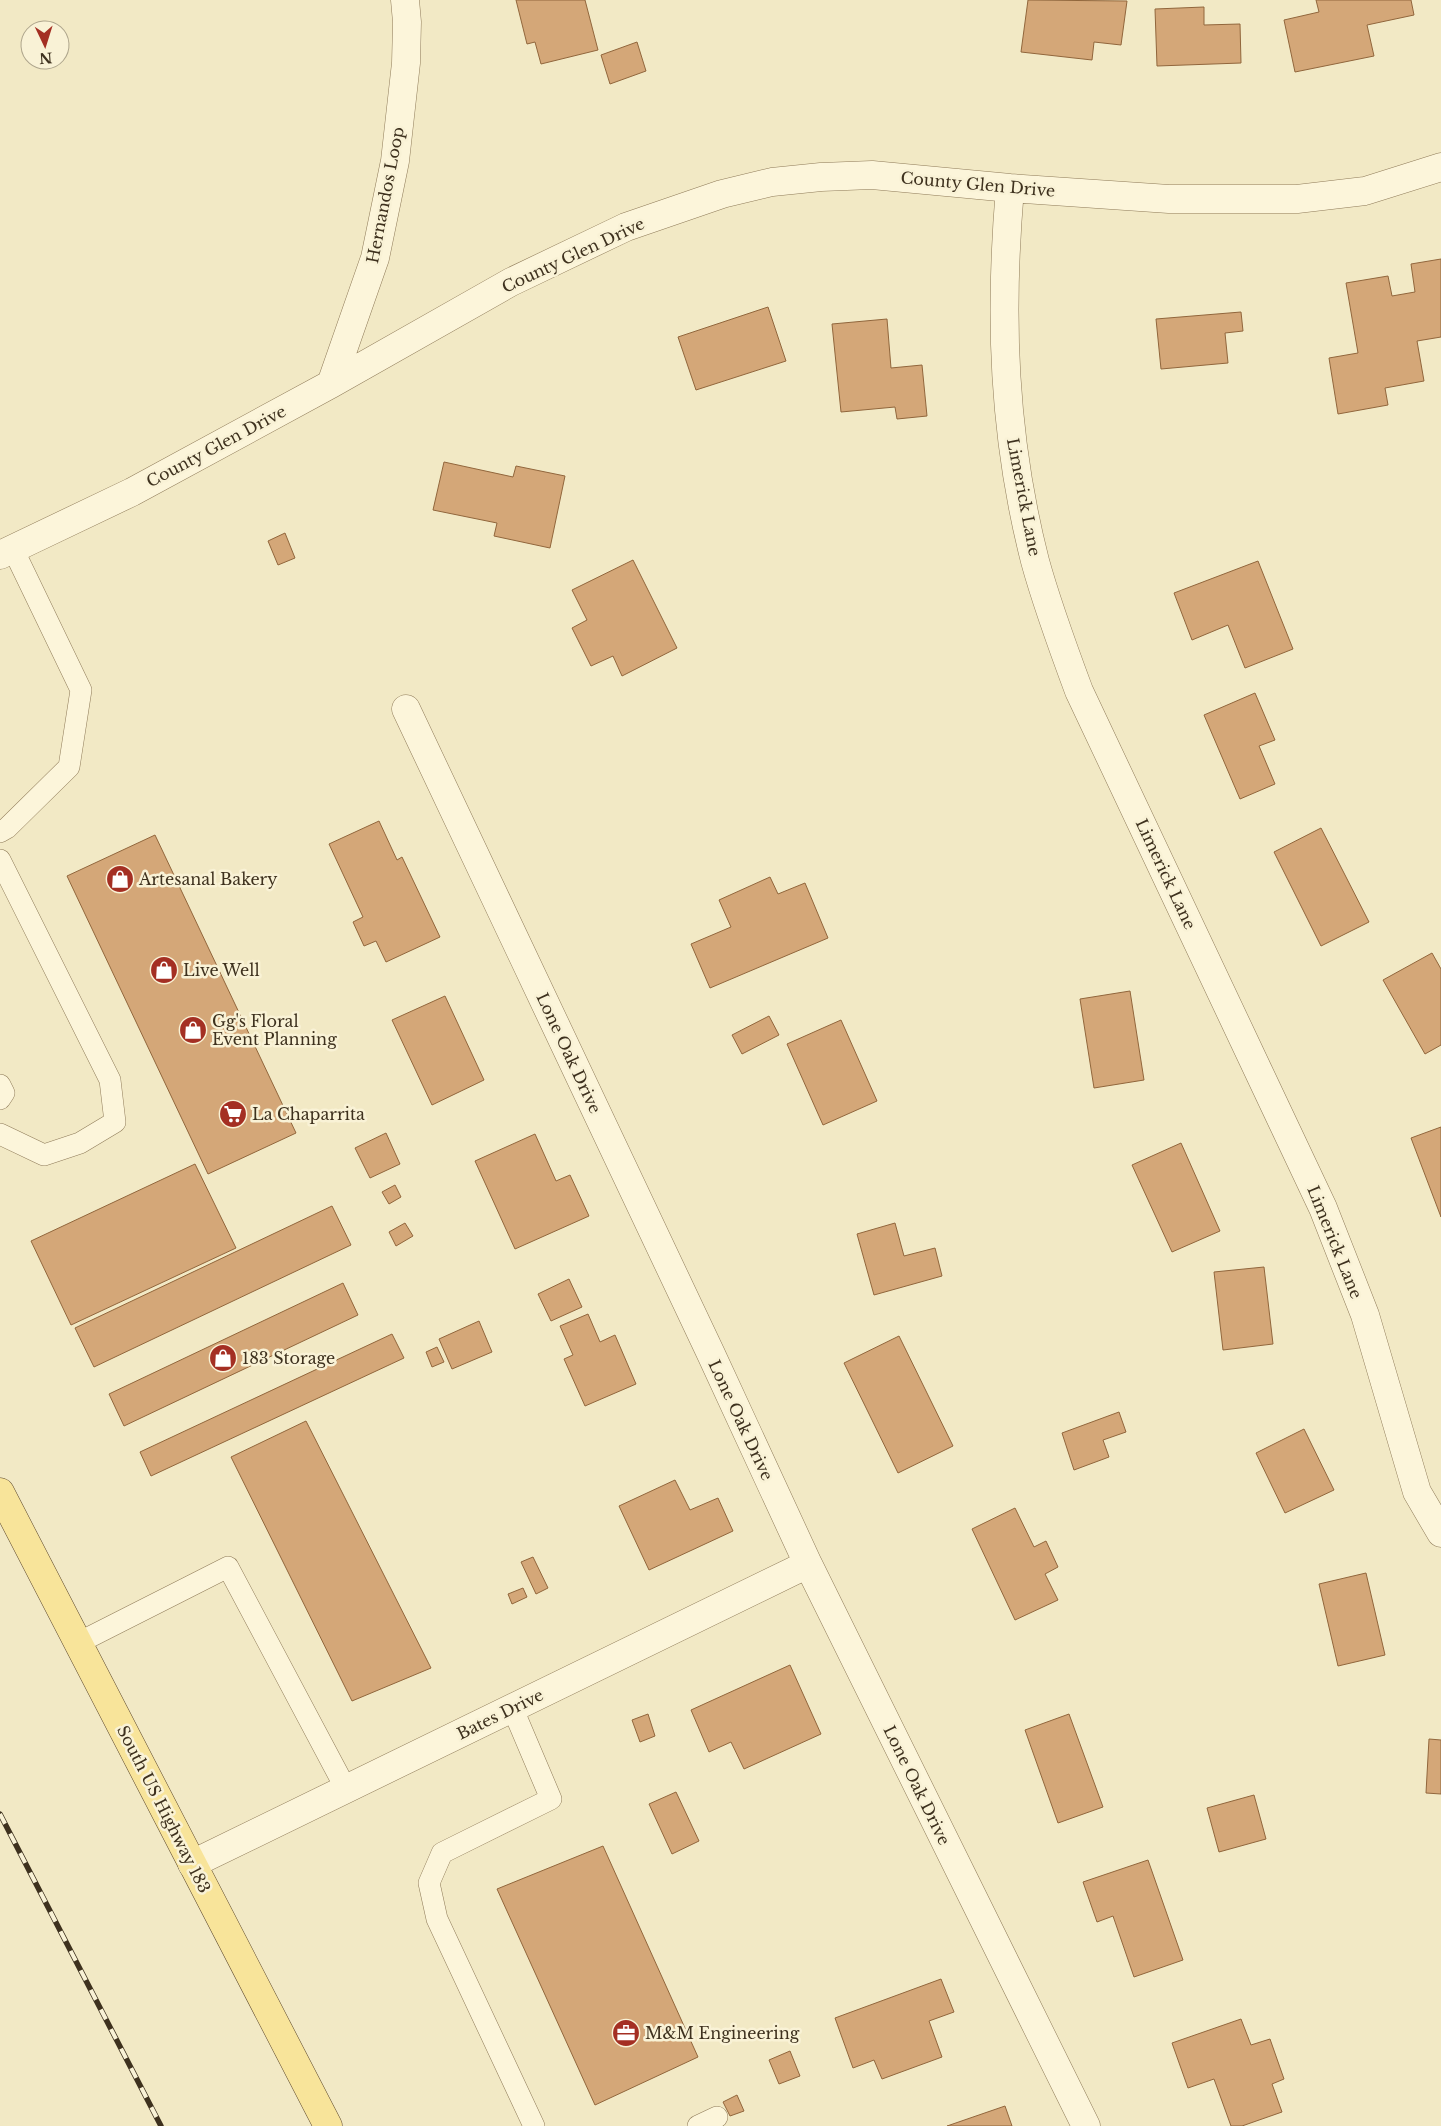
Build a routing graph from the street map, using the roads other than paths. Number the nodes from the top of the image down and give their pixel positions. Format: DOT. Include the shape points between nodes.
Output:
graph roads {
  1 [pos="404,0"];
  2 [pos="1441,167"];
  3 [pos="1010,188"];
  4 [pos="332,384"];
  5 [pos="7,552"];
  6 [pos="406,709"];
  7 [pos="0,832"];
  8 [pos="0,860"];
  9 [pos="0,1086"];
  10 [pos="0,1099"];
  11 [pos="0,1134"];
  12 [pos="0,1492"];
  13 [pos="1441,1533"];
  14 [pos="808,1564"];
  15 [pos="78,1643"];
  16 [pos="512,1707"];
  17 [pos="346,1789"];
  18 [pos="192,1864"];
  19 [pos="717,2117"];
  20 [pos="328,2126"];
  21 [pos="534,2126"];
  22 [pos="698,2126"];
  23 [pos="1086,2126"];
  1 -- 4 [label="street, Hernandos Loop" via="406,63 395,161 375,258"];
  2 -- 3 [label="street, County Glen Drive" via="1365,191 1296,199 1169,199"];
  3 -- 4 [label="street, County Glen Drive" via="872,175 782,181 722,194 626,227 520,278"];
  3 -- 13 [label="street, Limerick Lane" via="1004,256 1004,358 1010,427 1020,495 1055,627 1079,691 1323,1208 1364,1315 1417,1492"];
  4 -- 5 [label="street, County Glen Drive" via="132,492"];
  5 -- 7 [label="lane" via="81,690 69,767"];
  6 -- 14 [label="street, Lone Oak Drive"];
  8 -- 11 [label="lane" via="110,1080 115,1122 80,1143 44,1155"];
  9 -- 10 [label="lane" via="4,1092"];
  12 -- 15 [label="main road, South US Highway 183"];
  14 -- 16 [label="street, Bates Drive"];
  14 -- 23 [label="street, Lone Oak Drive"];
  15 -- 17 [label="lane" via="228,1567"];
  15 -- 18 [label="main road, South US Highway 183"];
  16 -- 17 [label="street, Bates Drive"];
  16 -- 21 [label="lane" via="552,1799 442,1853 429,1883 437,1919"];
  17 -- 18 [label="street, Bates Drive"];
  18 -- 20 [label="main road, South US Highway 183"];
  19 -- 22 [label="lane"];
}
